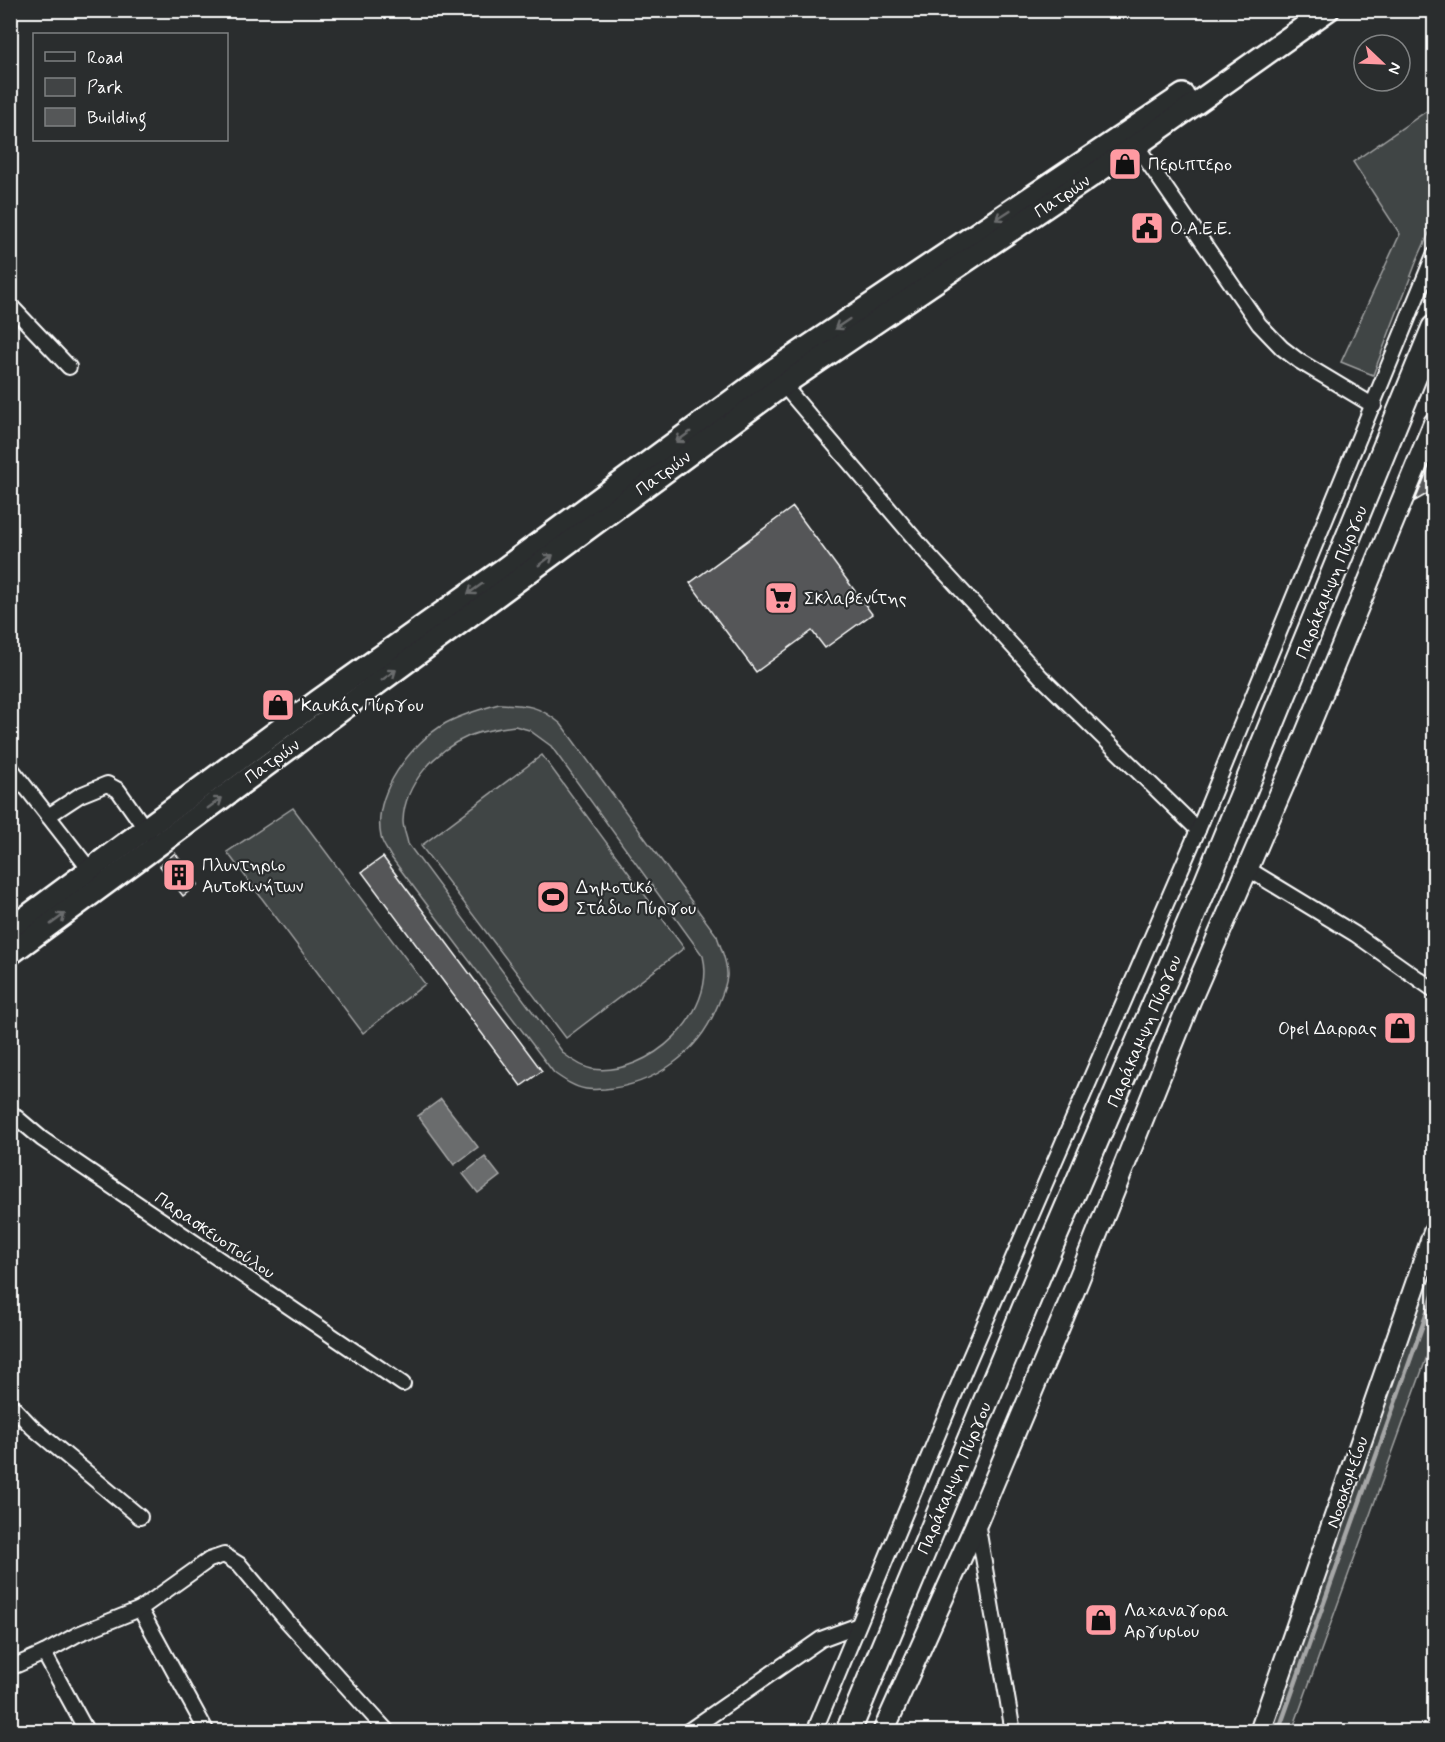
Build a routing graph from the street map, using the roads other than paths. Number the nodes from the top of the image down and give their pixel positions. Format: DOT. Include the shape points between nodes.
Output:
graph roads {
  1 [pos="1328,10"];
  2 [pos="1305,16"];
  3 [pos="1132,139"];
  4 [pos="1434,255"];
  5 [pos="10,305"];
  6 [pos="1434,328"];
  7 [pos="69,367"];
  8 [pos="778,378"];
  9 [pos="1374,406"];
  10 [pos="1434,423"];
  11 [pos="10,767"];
  12 [pos="48,816"];
  13 [pos="1198,830"];
  14 [pos="152,837"];
  15 [pos="1248,869"];
  16 [pos="97,878"];
  17 [pos="10,929"];
  18 [pos="10,954"];
  19 [pos="1434,990"];
  20 [pos="10,1112"];
  21 [pos="1434,1232"];
  22 [pos="403,1384"];
  23 [pos="10,1404"];
  24 [pos="140,1517"];
  25 [pos="977,1522"];
  26 [pos="140,1609"];
  27 [pos="856,1626"];
  28 [pos="44,1653"];
  29 [pos="10,1668"];
  30 [pos="87,1731"];
  31 [pos="207,1731"];
  32 [pos="388,1731"];
  33 [pos="687,1731"];
  34 [pos="814,1731"];
  35 [pos="848,1731"];
  36 [pos="883,1731"];
  37 [pos="1013,1731"];
  38 [pos="1261,1731"];
  1 -- 2 [label="main road, Πατρών"];
  2 -- 3 [label="main road, Πατρών"];
  3 -- 8 [label="main road, Πατρών"];
  3 -- 9 [label="street" via="1259,324 1299,361"];
  4 -- 9 [label="street"];
  5 -- 7 [label="street"];
  6 -- 35 [label="highway, Παράκαμψη Πύργου" via="1204,889"];
  8 -- 13 [label="street" via="926,552 1007,640"];
  8 -- 14 [label="main road, Πατρών" via="580,524 327,695"];
  9 -- 13 [label="street"];
  10 -- 15 [label="street"];
  11 -- 12 [label="street"];
  12 -- 14 [label="street" via="80,795 107,784 118,790"];
  12 -- 16 [label="street"];
  13 -- 27 [label="street"];
  14 -- 16 [label="main road, Πατρών"];
  15 -- 19 [label="street" via="1355,934"];
  15 -- 25 [label="street"];
  16 -- 17 [label="main road, Πατρών"];
  18 -- 16 [label="main road, Πατρών, one-way"];
  20 -- 22 [label="street, Παρασκευοπούλου" via="42,1139"];
  21 -- 38 [label="street, Νοσοκομείου"];
  23 -- 24 [label="street"];
  25 -- 36 [label="street"];
  25 -- 37 [label="street"];
  26 -- 28 [label="street" via="78,1634"];
  26 -- 31 [label="street"];
  26 -- 32 [label="street" via="209,1560 224,1555 232,1558"];
  27 -- 33 [label="street" via="821,1639"];
  27 -- 34 [label="street"];
  28 -- 29 [label="street"];
  28 -- 30 [label="street"];
}
